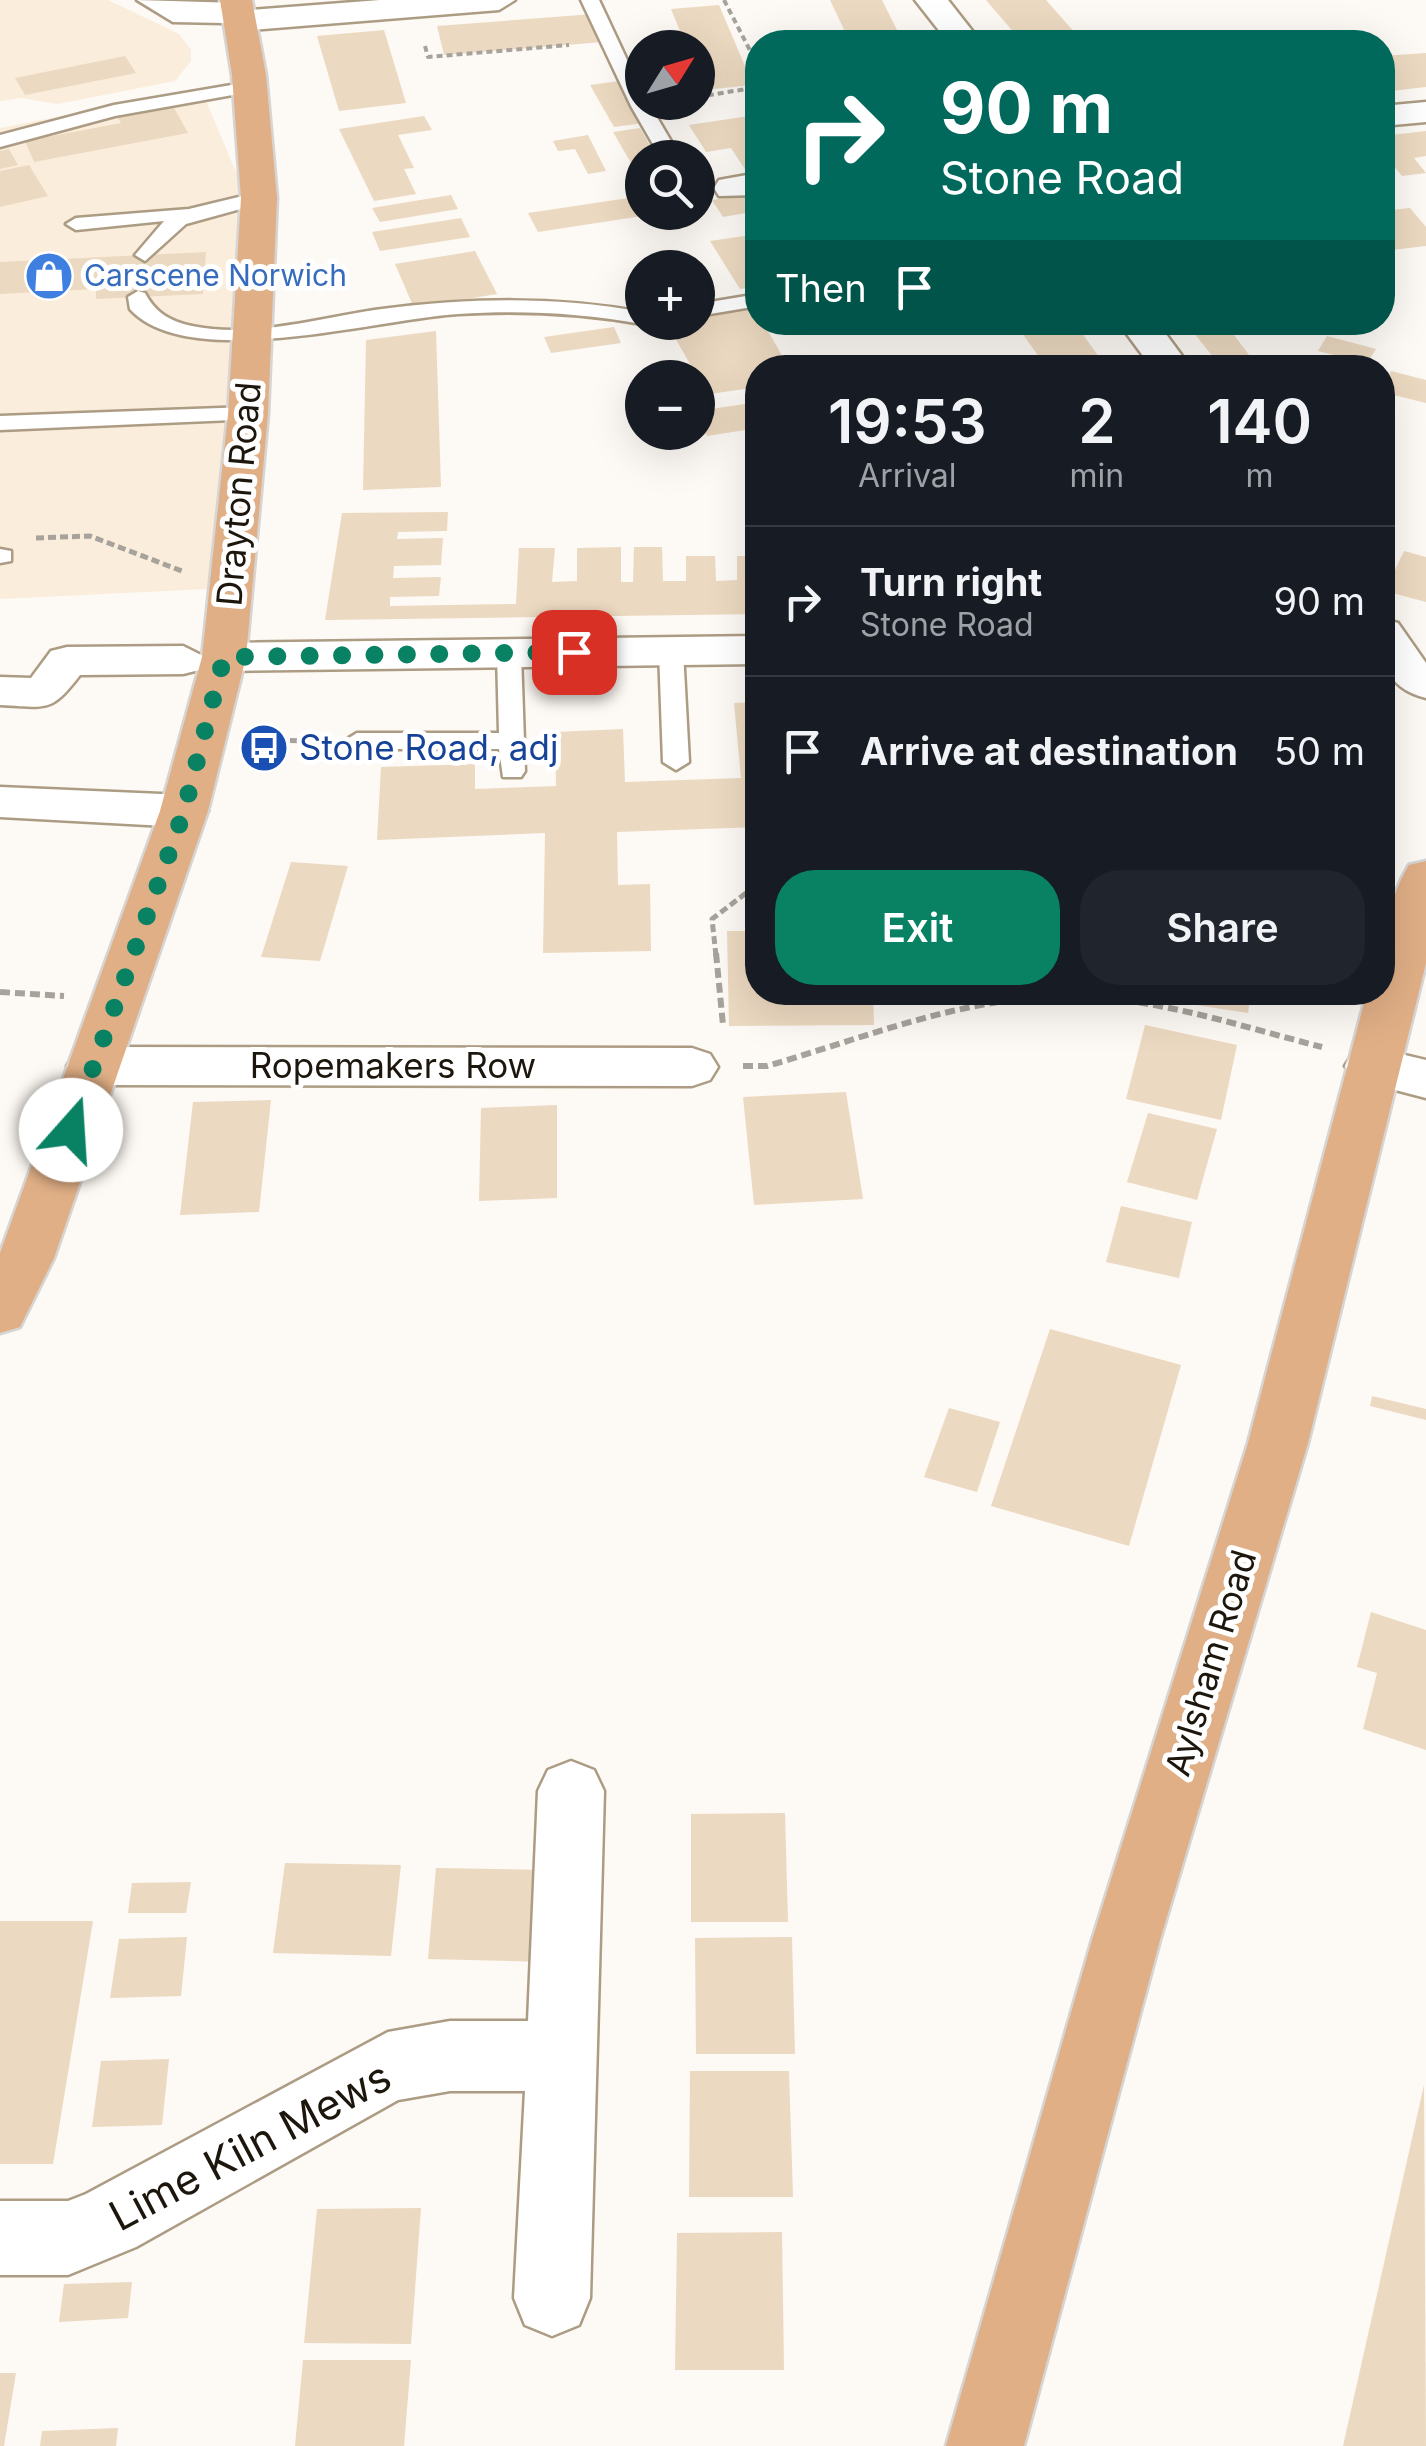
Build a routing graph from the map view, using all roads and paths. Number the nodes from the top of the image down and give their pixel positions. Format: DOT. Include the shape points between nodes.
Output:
graph roads {
  1 [pos="153,0"];
  2 [pos="500,0"];
  3 [pos="590,0"];
  4 [pos="724,0"];
  5 [pos="931,0"];
  6 [pos="238,11"];
  7 [pos="956,30"];
  8 [pos="745,41"];
  9 [pos="250,87"];
  10 [pos="745,89"];
  11 [pos="715,93"];
  12 [pos="1426,112"];
  13 [pos="1395,115"];
  14 [pos="660,140"];
  15 [pos="0,141"];
  16 [pos="259,198"];
  17 [pos="196,212"];
  18 [pos="76,224"];
  19 [pos="144,255"];
  20 [pos="138,296"];
  21 [pos="745,302"];
  22 [pos="715,307"];
  23 [pos="625,315"];
  24 [pos="252,332"];
  25 [pos="1147,335"];
  26 [pos="1162,355"];
  27 [pos="248,414"];
  28 [pos="0,423"];
  29 [pos="7,550"];
  30 [pos="164,565"];
  31 [pos="745,650"];
  32 [pos="671,652"];
  33 [pos="508,654"];
  34 [pos="1395,655"];
  35 [pos="204,658"];
  36 [pos="1426,684"];
  37 [pos="0,691"];
  38 [pos="250,740"];
  39 [pos="511,740"];
  40 [pos="291,742"];
  41 [pos="356,742"];
  42 [pos="676,762"];
  43 [pos="512,771"];
  44 [pos="0,802"];
  45 [pos="184,811"];
  46 [pos="1426,877"];
  47 [pos="745,894"];
  48 [pos="0,992"];
  49 [pos="70,997"];
  50 [pos="989,1005"];
  51 [pos="1138,1005"];
  52 [pos="93,1066"];
  53 [pos="709,1066"];
  54 [pos="1390,1068"];
  55 [pos="0,1312"];
  56 [pos="571,1791"];
  57 [pos="562,2056"];
  58 [pos="0,2238"];
  59 [pos="552,2298"];
  60 [pos="986,2446"];
  1 -- 6 [label="street" via="184,15"];
  2 -- 6 [label="street"];
  3 -- 14 [label="lane"];
  4 -- 8 [label="path"];
  5 -- 7 [label="street"];
  6 -- 9 [label="main road, Drayton Road"];
  9 -- 15 [label="lane" via="114,111"];
  9 -- 16 [label="main road, Drayton Road"];
  10 -- 11 [label="path"];
  12 -- 13 [label="street"];
  16 -- 17 [label="lane"];
  16 -- 24 [label="main road, Drayton Road"];
  17 -- 18 [label="lane"];
  17 -- 19 [label="lane" via="163,227"];
  20 -- 24 [label="lane" via="140,309 155,322 185,333"];
  21 -- 22 [label="lane"];
  23 -- 24 [label="lane" via="554,305"];
  24 -- 27 [label="main road, Drayton Road"];
  25 -- 26 [label="street"];
  27 -- 28 [label="lane"];
  27 -- 35 [label="main road, Drayton Road"];
  29 -- 30 [label="path" via="90,536"];
  31 -- 32 [label="street"];
  32 -- 33 [label="street"];
  32 -- 42 [label="lane"];
  33 -- 35 [label="street"];
  33 -- 39 [label="lane"];
  34 -- 36 [label="street"];
  35 -- 37 [label="street" via="66,661 43,692"];
  35 -- 45 [label="main road, Drayton Road"];
  38 -- 40 [label="path"];
  39 -- 41 [label="lane"];
  39 -- 43 [label="lane"];
  44 -- 45 [label="street"];
  45 -- 52 [label="main road, Drayton Road"];
  46 -- 54 [label="main road, Aylsham Road"];
  47 -- 53 [label="path" via="712,919"];
  48 -- 49 [label="path"];
  50 -- 53 [label="path" via="767,1066"];
  51 -- 54 [label="path"];
  52 -- 53 [label="street, Ropemakers Row"];
  52 -- 55 [label="main road, Drayton Road" via="26,1258"];
  54 -- 60 [label="main road, Aylsham Road" via="1126,1940"];
  56 -- 57 [label="street"];
  57 -- 58 [label="street, Lime Kiln Mews" via="450,2056 388,2067 110,2221 68,2238"];
  57 -- 59 [label="street"];
}
